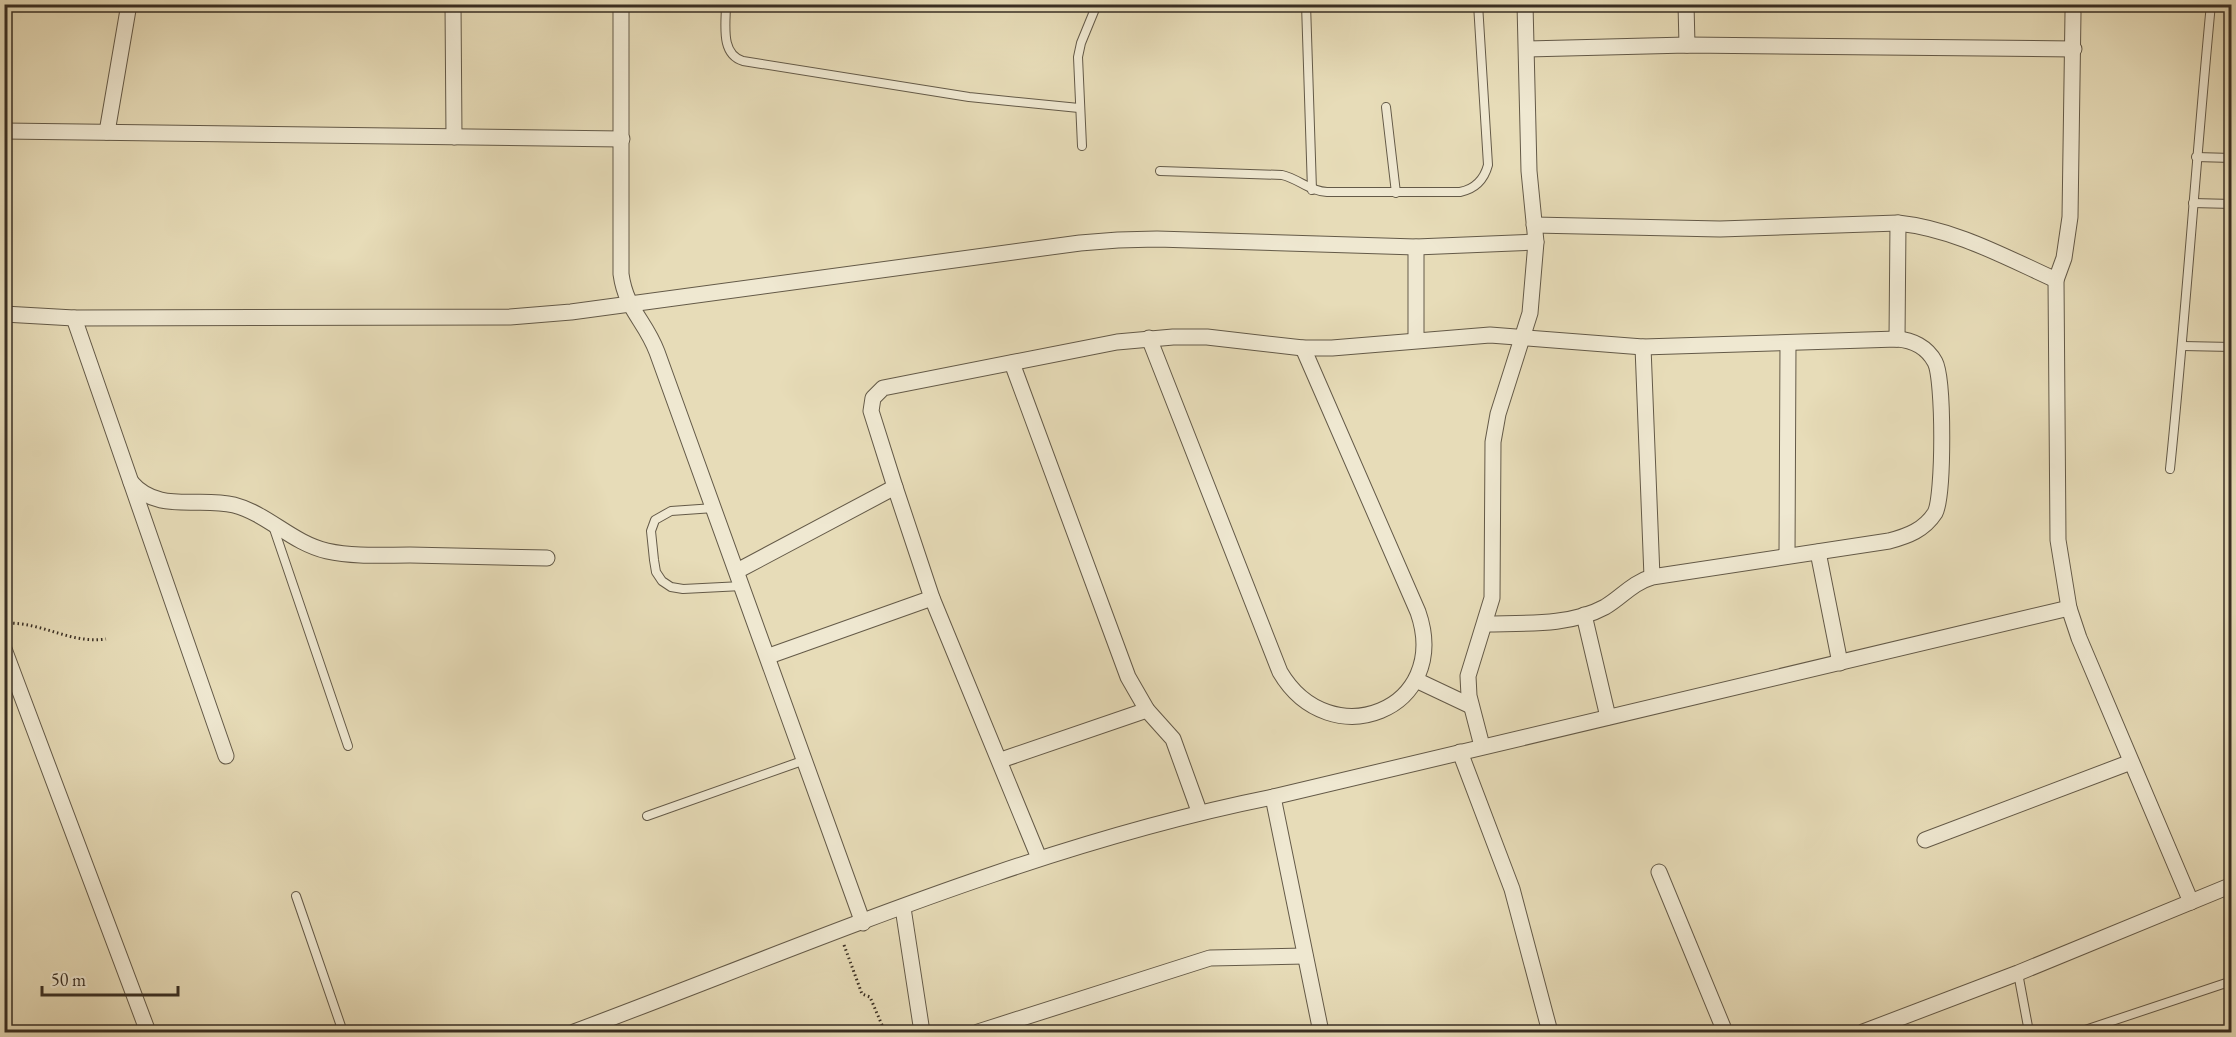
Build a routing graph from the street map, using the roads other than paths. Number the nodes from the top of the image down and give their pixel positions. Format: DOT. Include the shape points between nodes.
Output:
graph roads {
  1 [pos="129,4"];
  2 [pos="453,4"];
  3 [pos="621,4"];
  4 [pos="726,4"];
  5 [pos="1097,4"];
  6 [pos="1306,4"];
  7 [pos="1478,4"];
  8 [pos="1526,4"];
  9 [pos="1686,4"];
  10 [pos="2211,4"];
  11 [pos="2073,13"];
  12 [pos="1687,45"];
  13 [pos="1527,49"];
  14 [pos="2074,50"];
  15 [pos="1386,107"];
  16 [pos="1079,108"];
  17 [pos="4,131"];
  18 [pos="106,132"];
  19 [pos="454,137"];
  20 [pos="622,139"];
  21 [pos="1082,146"];
  22 [pos="2196,157"];
  23 [pos="2232,158"];
  24 [pos="1160,171"];
  25 [pos="1312,190"];
  26 [pos="1396,193"];
  27 [pos="2193,203"];
  28 [pos="2232,204"];
  29 [pos="1898,223"];
  30 [pos="1534,225"];
  31 [pos="1536,242"];
  32 [pos="1416,247"];
  33 [pos="2056,280"];
  34 [pos="629,306"];
  35 [pos="4,314"];
  36 [pos="74,318"];
  37 [pos="1523,336"];
  38 [pos="1149,338"];
  39 [pos="1897,339"];
  40 [pos="1416,340"];
  41 [pos="1788,343"];
  42 [pos="2183,346"];
  43 [pos="1643,347"];
  44 [pos="2232,347"];
  45 [pos="1303,348"];
  46 [pos="1012,363"];
  47 [pos="2170,469"];
  48 [pos="127,477"];
  49 [pos="895,487"];
  50 [pos="714,508"];
  51 [pos="273,524"];
  52 [pos="1818,552"];
  53 [pos="1787,556"];
  54 [pos="547,558"];
  55 [pos="1652,577"];
  56 [pos="739,579"];
  57 [pos="932,597"];
  58 [pos="2069,608"];
  59 [pos="1584,615"];
  60 [pos="1486,624"];
  61 [pos="4,649"];
  62 [pos="769,657"];
  63 [pos="1840,663"];
  64 [pos="1416,680"];
  65 [pos="1471,706"];
  66 [pos="1147,710"];
  67 [pos="1608,717"];
  68 [pos="348,746"];
  69 [pos="1482,746"];
  70 [pos="1460,752"];
  71 [pos="226,756"];
  72 [pos="806,760"];
  73 [pos="1001,760"];
  74 [pos="2131,762"];
  75 [pos="1273,797"];
  76 [pos="1199,811"];
  77 [pos="647,816"];
  78 [pos="1925,840"];
  79 [pos="1039,858"];
  80 [pos="1659,872"];
  81 [pos="2232,885"];
  82 [pos="296,896"];
  83 [pos="2191,902"];
  84 [pos="903,908"];
  85 [pos="863,923"];
  86 [pos="1305,956"];
  87 [pos="2018,973"];
  88 [pos="2232,981"];
  89 [pos="603,1027"];
  90 [pos="148,1032"];
  91 [pos="343,1032"];
  92 [pos="574,1032"];
  93 [pos="922,1032"];
  94 [pos="978,1032"];
  95 [pos="1321,1032"];
  96 [pos="1550,1032"];
  97 [pos="1725,1032"];
  98 [pos="1863,1032"];
  99 [pos="2029,1032"];
  100 [pos="2079,1032"];
  1 -- 18 [label="street"];
  2 -- 19 [label="street"];
  3 -- 20 [label="street"];
  4 -- 16 [label="lane" via="727,47 733,57 743,61 969,97"];
  5 -- 16 [label="lane" via="1078,57"];
  6 -- 25 [label="lane"];
  7 -- 26 [label="lane" via="1486,172 1467,190"];
  8 -- 13 [label="street"];
  9 -- 12 [label="street"];
  10 -- 22 [label="lane"];
  11 -- 14 [label="street"];
  12 -- 13 [label="street"];
  12 -- 14 [label="street"];
  13 -- 30 [label="street"];
  14 -- 33 [label="street" via="2070,217 2064,258"];
  15 -- 26 [label="lane"];
  16 -- 21 [label="lane"];
  17 -- 18 [label="street"];
  18 -- 19 [label="street"];
  19 -- 20 [label="street"];
  20 -- 34 [label="street" via="621,274"];
  22 -- 23 [label="lane"];
  22 -- 27 [label="lane"];
  24 -- 25 [label="lane" via="1282,175 1295,178"];
  25 -- 26 [label="lane"];
  27 -- 28 [label="lane"];
  27 -- 42 [label="lane"];
  29 -- 30 [label="street" via="1720,229"];
  29 -- 33 [label="street" via="1923,225 1958,236"];
  29 -- 39 [label="street"];
  30 -- 31 [label="street"];
  31 -- 32 [label="street"];
  31 -- 37 [label="street" via="1533,291"];
  32 -- 34 [label="street" via="1157,239 1080,243"];
  32 -- 40 [label="street"];
  33 -- 58 [label="street" via="2058,540"];
  34 -- 36 [label="street" via="510,316"];
  34 -- 50 [label="street" via="654,342"];
  35 -- 36 [label="street"];
  36 -- 48 [label="street"];
  37 -- 40 [label="street"];
  37 -- 43 [label="street"];
  37 -- 60 [label="street" via="1493,442 1493,584"];
  38 -- 45 [label="street" via="1207,337"];
  38 -- 46 [label="street"];
  38 -- 64 [label="street" via="1287,685 1321,711 1350,717 1391,704"];
  39 -- 41 [label="street"];
  39 -- 52 [label="street" via="1922,347 1937,368 1939,504 1928,522 1910,535"];
  40 -- 45 [label="street"];
  41 -- 43 [label="street"];
  41 -- 53 [label="street"];
  42 -- 44 [label="lane"];
  42 -- 47 [label="lane"];
  43 -- 55 [label="street"];
  45 -- 64 [label="street" via="1422,622 1426,651"];
  46 -- 49 [label="street" via="901,382 877,392 871,404 872,417"];
  46 -- 66 [label="street" via="1128,677"];
  48 -- 51 [label="street" via="156,500 234,505"];
  48 -- 71 [label="street"];
  49 -- 56 [label="street"];
  49 -- 57 [label="street"];
  50 -- 56 [label="street"];
  50 -- 56 [label="lane" via="671,511 655,520 651,531 656,572 662,581 677,588"];
  51 -- 54 [label="street" via="306,544 343,553"];
  51 -- 68 [label="lane"];
  52 -- 53 [label="street"];
  52 -- 63 [label="street"];
  53 -- 55 [label="street"];
  55 -- 59 [label="street" via="1630,587 1605,607"];
  56 -- 62 [label="street"];
  57 -- 62 [label="street"];
  57 -- 73 [label="street"];
  58 -- 63 [label="street"];
  58 -- 74 [label="street"];
  59 -- 60 [label="street" via="1542,623"];
  59 -- 67 [label="street"];
  60 -- 65 [label="street" via="1470,666"];
  61 -- 90 [label="street"];
  62 -- 72 [label="street"];
  63 -- 67 [label="street"];
  64 -- 65 [label="street"];
  65 -- 69 [label="street"];
  66 -- 73 [label="street"];
  66 -- 76 [label="street" via="1167,730 1178,750"];
  67 -- 69 [label="street"];
  69 -- 70 [label="street"];
  70 -- 75 [label="street"];
  70 -- 96 [label="street" via="1512,889"];
  72 -- 77 [label="lane"];
  72 -- 85 [label="street"];
  73 -- 79 [label="street"];
  74 -- 78 [label="street"];
  74 -- 83 [label="street"];
  75 -- 76 [label="street"];
  75 -- 86 [label="street"];
  76 -- 79 [label="street"];
  79 -- 84 [label="street"];
  80 -- 97 [label="street"];
  81 -- 83 [label="street"];
  82 -- 91 [label="lane"];
  83 -- 87 [label="street"];
  84 -- 85 [label="street"];
  84 -- 93 [label="street"];
  85 -- 89 [label="street"];
  86 -- 94 [label="street" via="1210,958"];
  86 -- 95 [label="street"];
  87 -- 98 [label="street"];
  87 -- 99 [label="lane"];
  88 -- 100 [label="lane"];
  89 -- 92 [label="street"];
}
